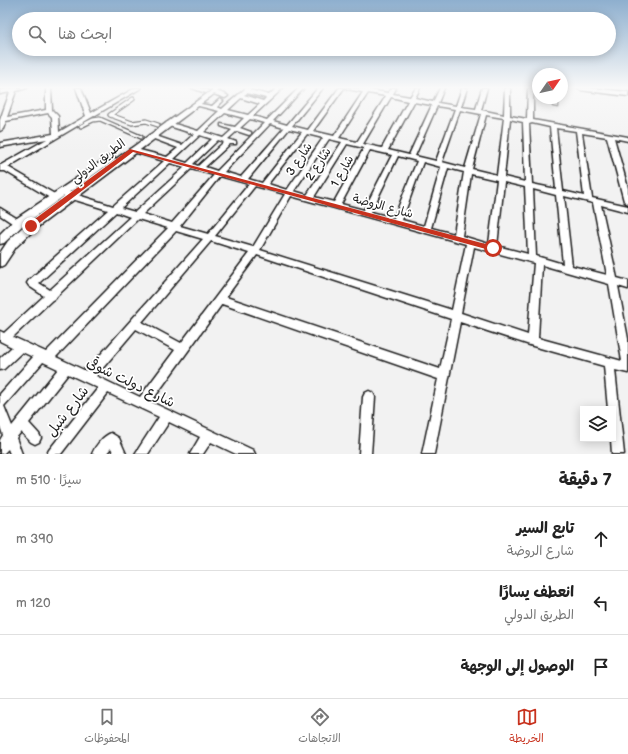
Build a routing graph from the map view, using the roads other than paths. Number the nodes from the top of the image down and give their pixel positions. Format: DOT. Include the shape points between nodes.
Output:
graph roads {
  1 [pos="6,109"];
  2 [pos="86,109"];
  3 [pos="102,109"];
  4 [pos="118,109"];
  5 [pos="184,109"];
  6 [pos="187,109"];
  7 [pos="220,109"];
  8 [pos="256,109"];
  9 [pos="282,109"];
  10 [pos="303,109"];
  11 [pos="325,109"];
  12 [pos="354,109"];
  13 [pos="380,109"];
  14 [pos="407,109"];
  15 [pos="433,109"];
  16 [pos="457,109"];
  17 [pos="464,109"];
  18 [pos="507,109"];
  19 [pos="529,109"];
  20 [pos="224,110"];
  21 [pos="49,111"];
  22 [pos="481,112"];
  23 [pos="89,117"];
  24 [pos="248,117"];
  25 [pos="507,117"];
  26 [pos="528,121"];
  27 [pos="270,122"];
  28 [pos="1,123"];
  29 [pos="168,124"];
  30 [pos="158,125"];
  31 [pos="223,125"];
  32 [pos="81,126"];
  33 [pos="553,126"];
  34 [pos="288,127"];
  35 [pos="236,129"];
  36 [pos="579,130"];
  37 [pos="249,132"];
  38 [pos="307,132"];
  39 [pos="198,133"];
  40 [pos="56,135"];
  41 [pos="151,136"];
  42 [pos="610,136"];
  43 [pos="141,137"];
  44 [pos="327,137"];
  45 [pos="335,138"];
  46 [pos="628,139"];
  47 [pos="225,141"];
  48 [pos="346,141"];
  49 [pos="0,145"];
  50 [pos="359,145"];
  51 [pos="182,147"];
  52 [pos="368,147"];
  53 [pos="132,150"];
  54 [pos="384,151"];
  55 [pos="396,154"];
  56 [pos="411,157"];
  57 [pos="167,160"];
  58 [pos="421,160"];
  59 [pos="442,165"];
  60 [pos="189,166"];
  61 [pos="1,168"];
  62 [pos="200,169"];
  63 [pos="468,171"];
  64 [pos="218,174"];
  65 [pos="500,178"];
  66 [pos="243,180"];
  67 [pos="254,183"];
  68 [pos="529,185"];
  69 [pos="263,186"];
  70 [pos="288,193"];
  71 [pos="560,193"];
  72 [pos="58,196"];
  73 [pos="71,196"];
  74 [pos="309,198"];
  75 [pos="592,200"];
  76 [pos="628,201"];
  77 [pos="336,206"];
  78 [pos="113,209"];
  79 [pos="628,209"];
  80 [pos="0,212"];
  81 [pos="366,214"];
  82 [pos="138,216"];
  83 [pos="397,222"];
  84 [pos="18,223"];
  85 [pos="174,227"];
  86 [pos="427,230"];
  87 [pos="210,237"];
  88 [pos="457,239"];
  89 [pos="0,240"];
  90 [pos="471,242"];
  91 [pos="493,248"];
  92 [pos="255,251"];
  93 [pos="535,260"];
  94 [pos="0,262"];
  95 [pos="568,269"];
  96 [pos="613,281"];
  97 [pos="628,285"];
  98 [pos="52,296"];
  99 [pos="220,299"];
  100 [pos="456,316"];
  101 [pos="135,323"];
  102 [pos="2,337"];
  103 [pos="533,341"];
  104 [pos="21,346"];
  105 [pos="183,349"];
  106 [pos="44,358"];
  107 [pos="609,362"];
  108 [pos="0,366"];
  109 [pos="66,368"];
  110 [pos="628,368"];
  111 [pos="444,376"];
  112 [pos="87,378"];
  113 [pos="106,387"];
  114 [pos="369,397"];
  115 [pos="0,402"];
  116 [pos="142,404"];
  117 [pos="0,410"];
  118 [pos="166,416"];
  119 [pos="21,423"];
  120 [pos="208,436"];
  121 [pos="9,438"];
  122 [pos="35,438"];
  123 [pos="0,449"];
  124 [pos="16,454"];
  125 [pos="53,454"];
  126 [pos="98,454"];
  127 [pos="120,454"];
  128 [pos="142,454"];
  129 [pos="196,454"];
  130 [pos="249,454"];
  131 [pos="365,454"];
  132 [pos="428,454"];
  133 [pos="618,454"];
  1 -- 28 [label="street"];
  2 -- 23 [label="street"];
  3 -- 23 [label="street"];
  4 -- 30 [label="lane" via="110,115 132,123 146,121"];
  5 -- 30 [label="street, الطريق الدولي"];
  6 -- 29 [label="street, الطريق الدولي"];
  7 -- 20 [label="street"];
  8 -- 24 [label="street"];
  9 -- 27 [label="street"];
  10 -- 34 [label="street"];
  11 -- 38 [label="street"];
  12 -- 45 [label="street"];
  13 -- 50 [label="street"];
  14 -- 54 [label="street"];
  15 -- 56 [label="street"];
  16 -- 59 [label="street"];
  17 -- 22 [label="street"];
  18 -- 25 [label="street"];
  19 -- 26 [label="street"];
  20 -- 24 [label="street"];
  20 -- 39 [label="street"];
  21 -- 28 [label="street"];
  21 -- 40 [label="street" via="55,116"];
  22 -- 25 [label="street"];
  22 -- 63 [label="street"];
  23 -- 40 [label="street"];
  24 -- 27 [label="street"];
  24 -- 35 [label="street"];
  25 -- 26 [label="street"];
  25 -- 65 [label="street"];
  26 -- 33 [label="street"];
  26 -- 68 [label="street"];
  27 -- 34 [label="street"];
  27 -- 64 [label="street"];
  29 -- 39 [label="street"];
  29 -- 41 [label="street, الطريق الدولي"];
  30 -- 43 [label="street, الطريق الدولي"];
  31 -- 35 [label="street"];
  32 -- 43 [label="lane" via="100,119"];
  33 -- 36 [label="street"];
  33 -- 71 [label="street"];
  34 -- 38 [label="street"];
  34 -- 66 [label="street"];
  35 -- 37 [label="street"];
  35 -- 47 [label="street"];
  36 -- 42 [label="street"];
  36 -- 75 [label="street"];
  38 -- 44 [label="street"];
  38 -- 69 [label="street"];
  39 -- 47 [label="street"];
  39 -- 51 [label="street"];
  40 -- 49 [label="street"];
  40 -- 61 [label="street"];
  41 -- 51 [label="street"];
  41 -- 53 [label="street, الطريق الدولي"];
  42 -- 46 [label="street"];
  42 -- 76 [label="street"];
  43 -- 72 [label="street, الطريق الدولي"];
  44 -- 45 [label="street"];
  44 -- 70 [label="street, شارع 3"];
  45 -- 48 [label="street"];
  47 -- 60 [label="street"];
  47 -- 62 [label="street"];
  48 -- 50 [label="street"];
  48 -- 74 [label="street, شارع 2"];
  50 -- 52 [label="street"];
  51 -- 57 [label="street"];
  52 -- 54 [label="street"];
  52 -- 77 [label="street, شارع 1"];
  53 -- 57 [label="street, شارع الروضة"];
  53 -- 73 [label="street, الطريق الدولي"];
  54 -- 55 [label="street"];
  55 -- 56 [label="street"];
  55 -- 81 [label="street"];
  56 -- 58 [label="street"];
  57 -- 60 [label="street, شارع الروضة"];
  57 -- 78 [label="street"];
  58 -- 59 [label="street"];
  58 -- 83 [label="street"];
  59 -- 63 [label="street"];
  59 -- 86 [label="street"];
  60 -- 62 [label="street, شارع الروضة"];
  60 -- 82 [label="street"];
  61 -- 72 [label="street"];
  62 -- 64 [label="street, شارع الروضة"];
  63 -- 65 [label="street"];
  63 -- 88 [label="street"];
  64 -- 66 [label="street, شارع الروضة"];
  64 -- 85 [label="street"];
  65 -- 68 [label="street"];
  65 -- 91 [label="street"];
  66 -- 67 [label="street, شارع الروضة"];
  67 -- 69 [label="street, شارع الروضة"];
  67 -- 87 [label="street"];
  68 -- 71 [label="street"];
  68 -- 93 [label="street"];
  69 -- 70 [label="street, شارع الروضة"];
  70 -- 74 [label="street, شارع الروضة"];
  70 -- 92 [label="street, شارع 3"];
  71 -- 75 [label="street"];
  71 -- 95 [label="street"];
  72 -- 73 [label="street"];
  72 -- 84 [label="street, الطريق الدولي"];
  73 -- 78 [label="street"];
  73 -- 94 [label="street, الطريق الدولي" via="21,235"];
  74 -- 77 [label="street, شارع الروضة"];
  75 -- 79 [label="street"];
  75 -- 96 [label="street"];
  77 -- 81 [label="street, شارع الروضة"];
  78 -- 82 [label="street"];
  78 -- 98 [label="street" via="32,284"];
  80 -- 84 [label="street"];
  81 -- 83 [label="street, شارع الروضة"];
  82 -- 85 [label="street"];
  82 -- 98 [label="street"];
  83 -- 86 [label="street, شارع الروضة"];
  84 -- 89 [label="street, الطريق الدولي"];
  85 -- 87 [label="street"];
  85 -- 106 [label="street"];
  86 -- 88 [label="street, شارع الروضة"];
  87 -- 92 [label="street"];
  87 -- 101 [label="street"];
  88 -- 90 [label="street, شارع الروضة"];
  90 -- 91 [label="street, شارع الروضة"];
  90 -- 100 [label="street"];
  91 -- 93 [label="street, شارع الروضة"];
  92 -- 99 [label="street, شارع 3"];
  92 -- 100 [label="street"];
  93 -- 95 [label="street, شارع الروضة"];
  93 -- 103 [label="street"];
  95 -- 96 [label="street, شارع الروضة"];
  96 -- 97 [label="street, شارع الروضة"];
  96 -- 110 [label="street"];
  98 -- 102 [label="street"];
  99 -- 105 [label="street, شارع 3"];
  99 -- 111 [label="street"];
  100 -- 103 [label="street"];
  100 -- 111 [label="street"];
  101 -- 105 [label="street"];
  101 -- 112 [label="street"];
  102 -- 104 [label="street, شارع دولت شوقى"];
  103 -- 107 [label="street"];
  104 -- 106 [label="street, شارع دولت شوقى"];
  104 -- 108 [label="street"];
  105 -- 116 [label="street, شارع 3"];
  106 -- 109 [label="street, شارع دولت شوقى"];
  106 -- 115 [label="street"];
  107 -- 110 [label="street"];
  107 -- 133 [label="street"];
  109 -- 112 [label="street, شارع دولت شوقى"];
  109 -- 119 [label="street"];
  111 -- 132 [label="street"];
  112 -- 113 [label="street, شارع دولت شوقى"];
  113 -- 116 [label="street, شارع دولت شوقى"];
  113 -- 125 [label="street, شارع شبل"];
  114 -- 131 [label="street"];
  116 -- 118 [label="street, شارع دولت شوقى"];
  117 -- 121 [label="street"];
  118 -- 120 [label="street, شارع دولت شوقى"];
  118 -- 128 [label="street"];
  119 -- 121 [label="street"];
  119 -- 122 [label="street"];
  120 -- 129 [label="street"];
  120 -- 130 [label="street, شارع دولت شوقى"];
  121 -- 123 [label="street"];
  121 -- 124 [label="street"];
  126 -- 127 [label="street" via="111,439"];
}
